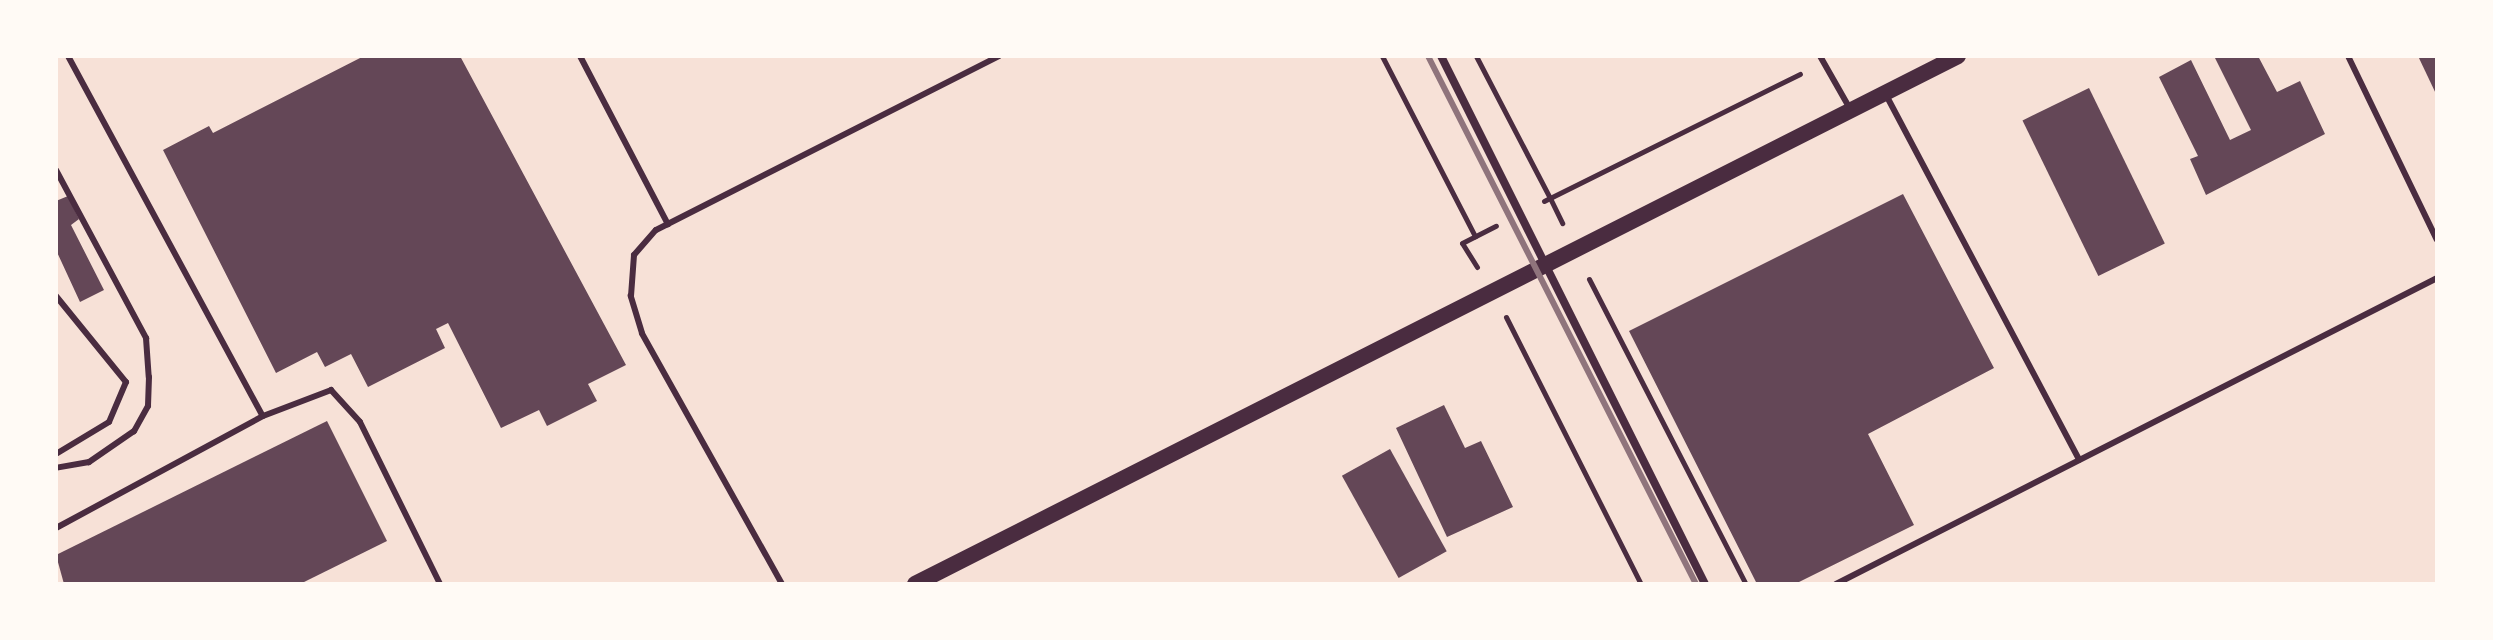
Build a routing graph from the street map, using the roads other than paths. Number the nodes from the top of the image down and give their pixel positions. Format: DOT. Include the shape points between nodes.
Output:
graph roads {
  1 [pos="68,56"];
  2 [pos="580,56"];
  3 [pos="999,56"];
  4 [pos="1441,56"];
  5 [pos="2348,56"];
  6 [pos="1952,57"];
  7 [pos="1822,59"];
  8 [pos="1885,93"];
  9 [pos="1850,110"];
  10 [pos="56,170"];
  11 [pos="668,224"];
  12 [pos="2437,240"];
  13 [pos="1546,264"];
  14 [pos="2437,278"];
  15 [pos="56,296"];
  16 [pos="263,416"];
  17 [pos="56,454"];
  18 [pos="2079,460"];
  19 [pos="56,468"];
  20 [pos="56,528"];
  21 [pos="440,584"];
  22 [pos="782,584"];
  23 [pos="915,584"];
  24 [pos="1705,584"];
  25 [pos="1836,584"];
  1 -- 16 [label="lane"];
  2 -- 11 [label="lane"];
  3 -- 11 [label="lane"];
  4 -- 13 [label="street"];
  5 -- 12 [label="lane"];
  6 -- 8 [label="main road"];
  7 -- 9 [label="lane"];
  8 -- 9 [label="main road"];
  8 -- 18 [label="lane"];
  9 -- 13 [label="main road"];
  10 -- 19 [label="lane" via="146,338 149,377 148,406 134,431 89,462"];
  11 -- 22 [label="lane" via="634,255 631,296 642,333"];
  13 -- 23 [label="main road"];
  13 -- 24 [label="street"];
  14 -- 18 [label="lane"];
  15 -- 17 [label="lane" via="126,382 109,422"];
  16 -- 20 [label="lane"];
  16 -- 21 [label="lane" via="307,394 338,393 360,422"];
  18 -- 25 [label="lane"];
}
